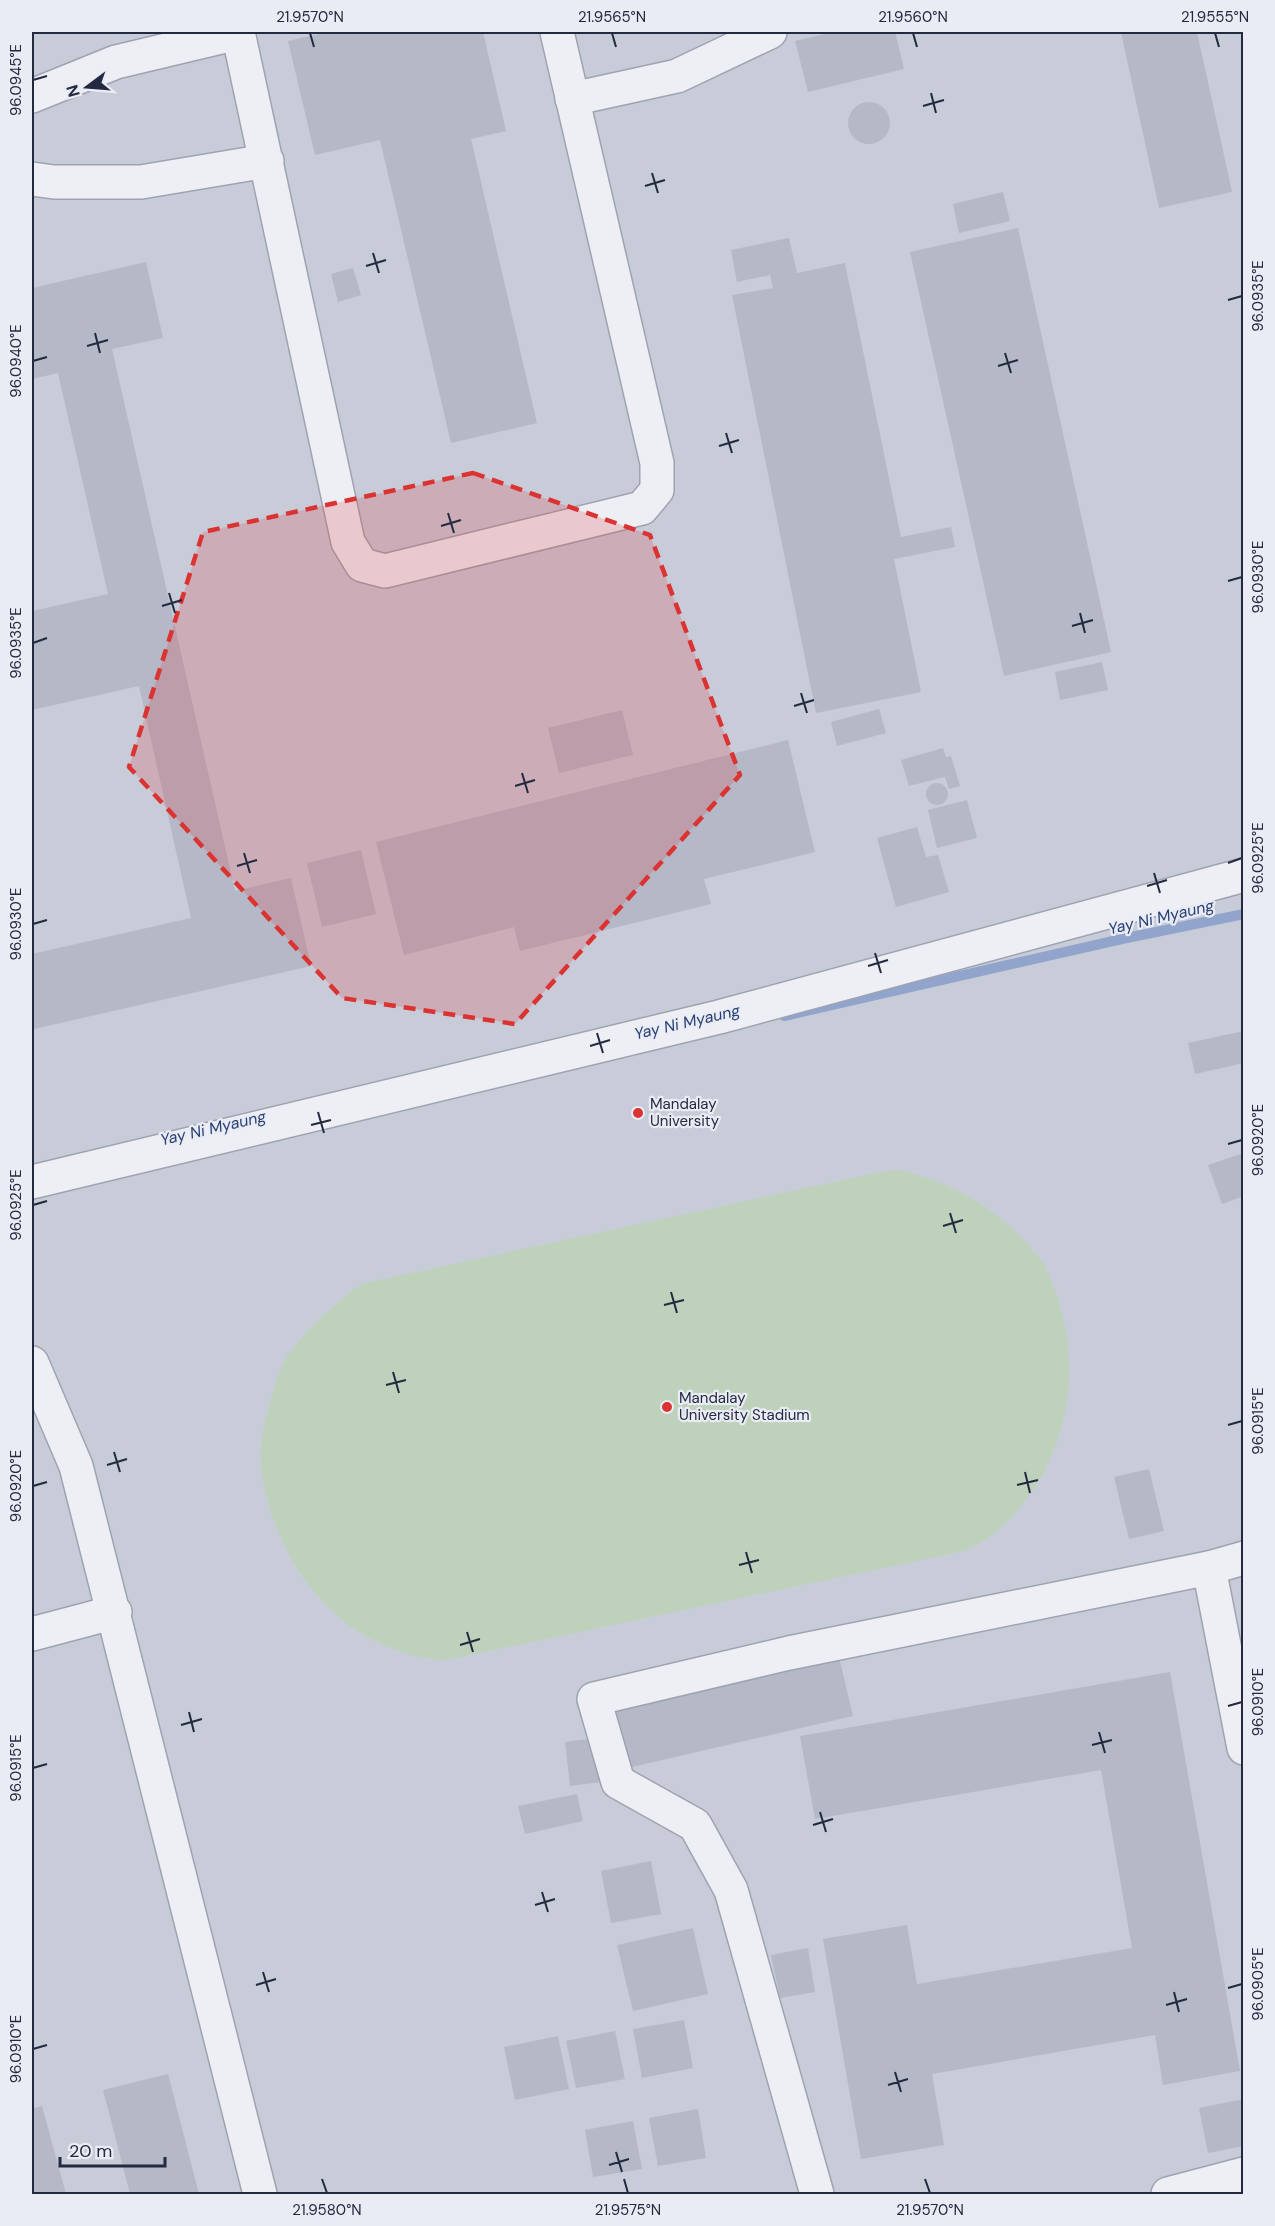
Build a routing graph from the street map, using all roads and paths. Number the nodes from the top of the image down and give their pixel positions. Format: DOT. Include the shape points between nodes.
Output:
graph roads {
  1 [pos="238,32"];
  2 [pos="557,32"];
  3 [pos="770,32"];
  4 [pos="32,96"];
  5 [pos="572,99"];
  6 [pos="267,161"];
  7 [pos="32,179"];
  8 [pos="1244,875"];
  9 [pos="32,1182"];
  10 [pos="32,1363"];
  11 [pos="1244,1558"];
  12 [pos="1209,1568"];
  13 [pos="115,1612"];
  14 [pos="32,1634"];
  15 [pos="1244,1748"];
  16 [pos="1244,2174"];
  17 [pos="261,2194"];
  18 [pos="817,2194"];
  19 [pos="1168,2194"];
  1 -- 4 [label="lane" via="116,62"];
  1 -- 6 [label="lane"];
  2 -- 5 [label="lane"];
  3 -- 5 [label="lane" via="677,76"];
  5 -- 6 [label="lane" via="657,463 657,489 642,508 386,571 362,565 348,542"];
  6 -- 7 [label="lane" via="141,182"];
  8 -- 9 [label="lane" via="719,1017"];
  10 -- 13 [label="lane" via="76,1466"];
  11 -- 12 [label="lane"];
  12 -- 15 [label="lane"];
  12 -- 18 [label="lane" via="789,1653 594,1699 618,1782 695,1825 731,1890"];
  13 -- 14 [label="lane"];
  13 -- 17 [label="lane"];
  16 -- 19 [label="lane"];
}
